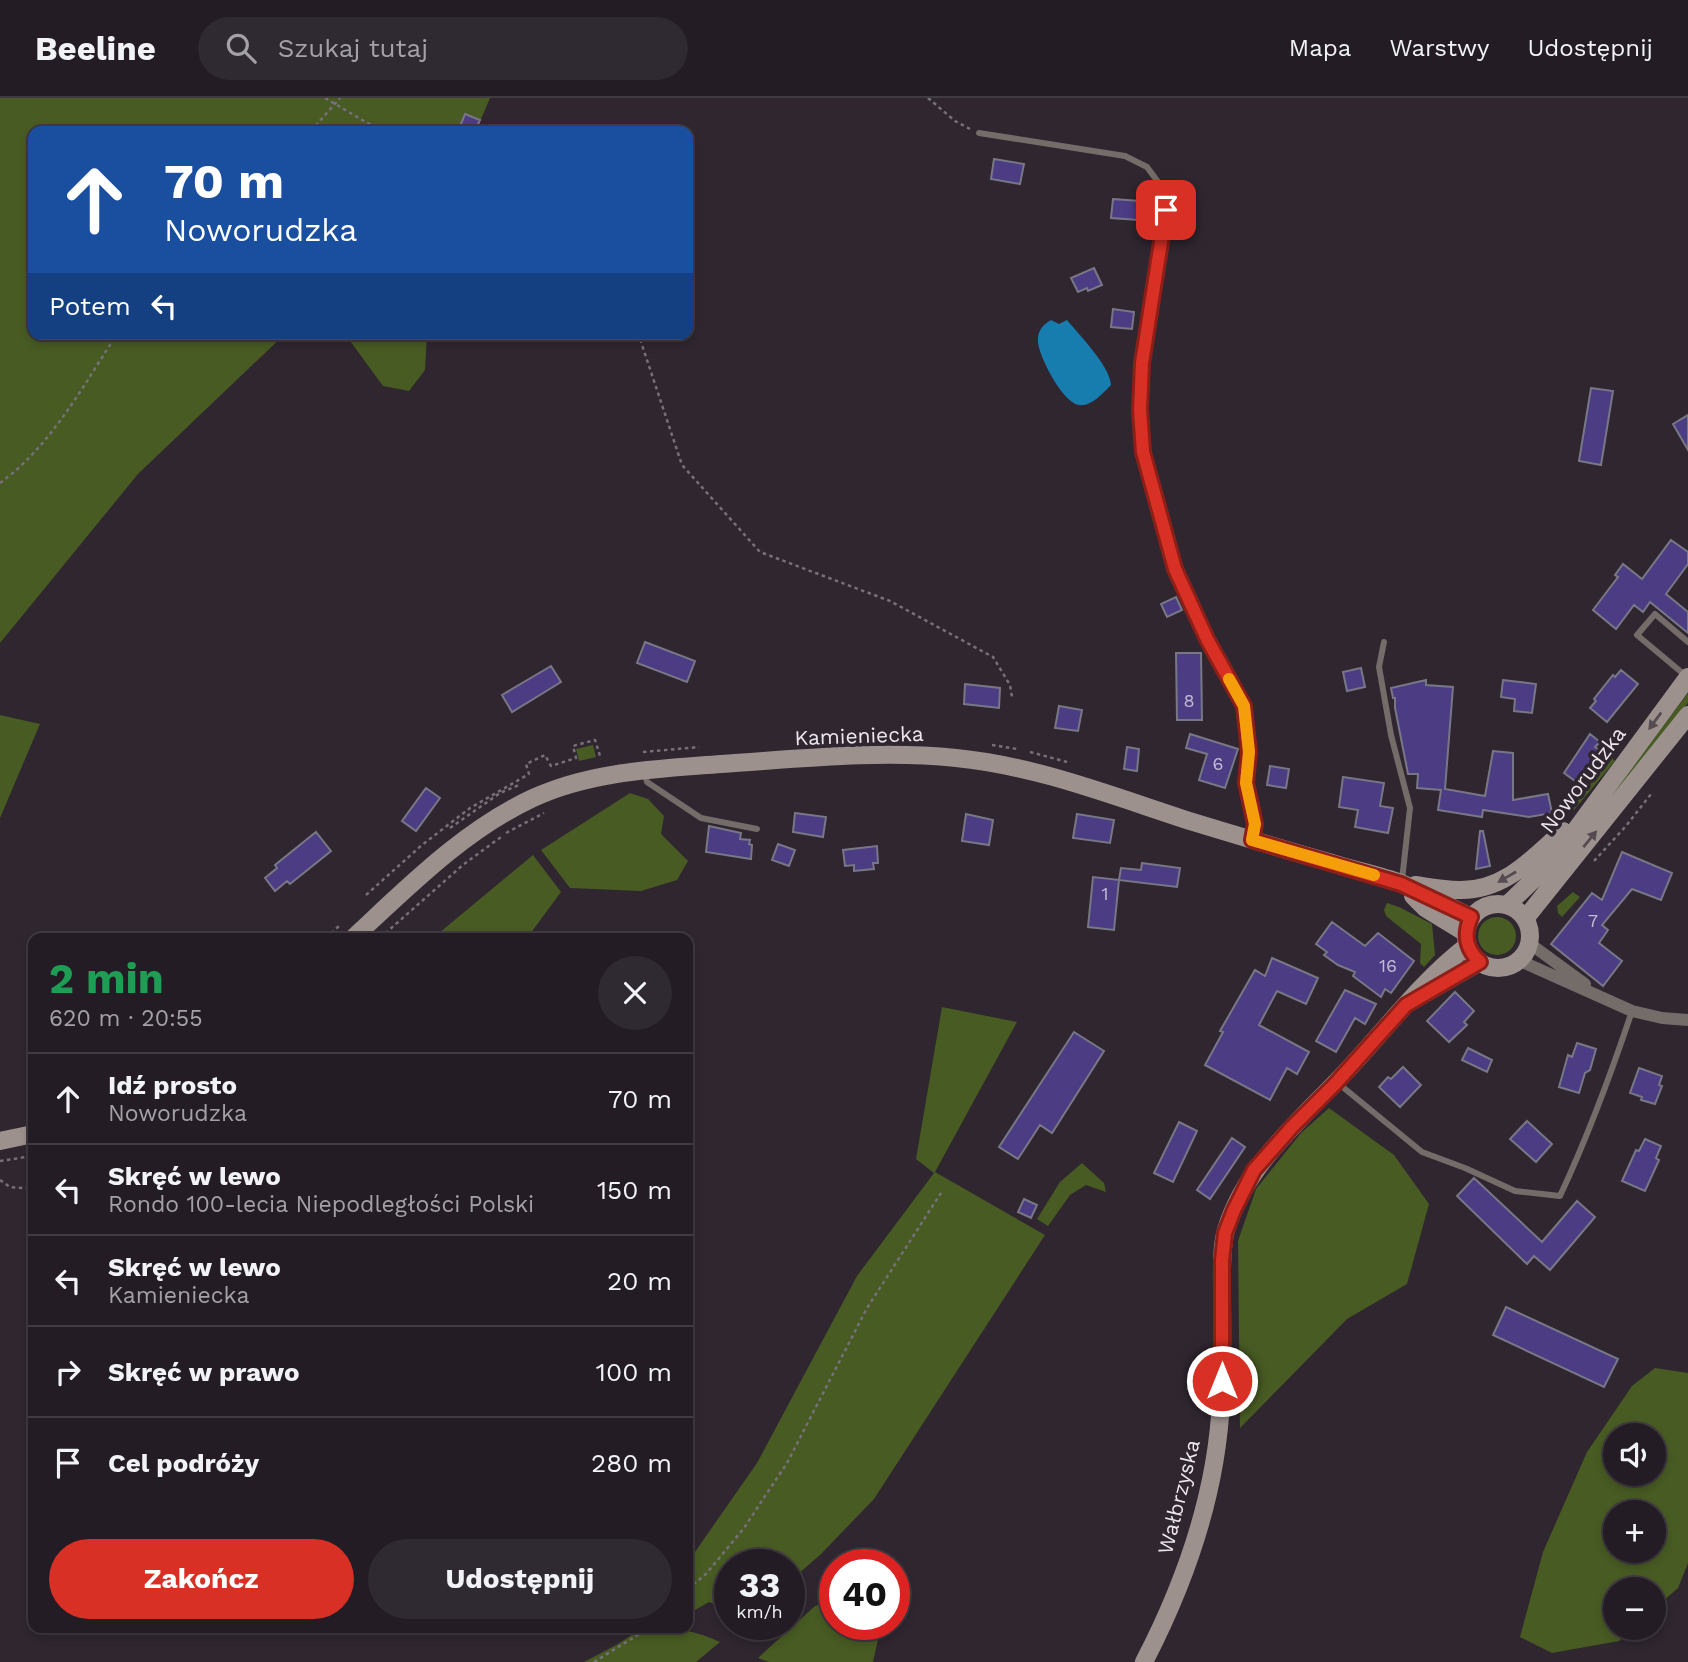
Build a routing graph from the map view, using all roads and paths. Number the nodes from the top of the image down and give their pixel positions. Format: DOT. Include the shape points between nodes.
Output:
graph roads {
  1 [pos="324,98"];
  2 [pos="340,98"];
  3 [pos="928,98"];
  4 [pos="336,104"];
  5 [pos="316,126"];
  6 [pos="373,126"];
  7 [pos="979,133"];
  8 [pos="113,340"];
  9 [pos="640,340"];
  10 [pos="0,483"];
  11 [pos="1384,642"];
  12 [pos="1688,642"];
  13 [pos="1688,677"];
  14 [pos="1012,697"];
  15 [pos="1688,715"];
  16 [pos="644,770"];
  17 [pos="1651,794"];
  18 [pos="1595,801"];
  19 [pos="547,811"];
  20 [pos="757,829"];
  21 [pos="1252,840"];
  22 [pos="1588,867"];
  23 [pos="1401,884"];
  24 [pos="1507,905"];
  25 [pos="1525,919"];
  26 [pos="1468,932"];
  27 [pos="359,933"];
  28 [pos="386,933"];
  29 [pos="1529,943"];
  30 [pos="1518,960"];
  31 [pos="1480,962"];
  32 [pos="1596,993"];
  33 [pos="1406,1005"];
  34 [pos="1632,1011"];
  35 [pos="1688,1020"];
  36 [pos="1336,1083"];
  37 [pos="28,1135"];
  38 [pos="0,1141"];
  39 [pos="28,1157"];
  40 [pos="0,1161"];
  41 [pos="0,1180"];
  42 [pos="28,1189"];
  43 [pos="941,1193"];
  44 [pos="693,1585"];
  45 [pos="641,1633"];
  46 [pos="594,1662"];
  47 [pos="1144,1662"];
  1 -- 4 [label="path"];
  2 -- 4 [label="path"];
  3 -- 7 [label="path" via="955,121"];
  4 -- 5 [label="path"];
  4 -- 6 [label="path"];
  7 -- 21 [label="lane" via="1125,156 1147,167 1161,186 1166,210 1142,363 1143,452 1175,569 1244,706 1249,752 1246,783 1255,824"];
  8 -- 10 [label="path" via="60,421"];
  9 -- 14 [label="path" via="682,465 760,552 890,601 993,657"];
  11 -- 23 [label="lane" via="1378,667 1410,808"];
  12 -- 13 [label="lane" via="1655,614 1637,635"];
  13 -- 18 [label="main road, Noworudzka, one-way"];
  25 -- 15 [label="main road, Noworudzka, one-way"];
  16 -- 20 [label="lane" via="647,782 701,818"];
  16 -- 21 [label="main road, Kamieniecka" via="836,757 957,758 1073,782"];
  16 -- 27 [label="main road, Kamieniecka" via="562,787 487,823"];
  17 -- 22 [label="path"];
  18 -- 23 [label="main road, one-way" via="1502,882 1464,890"];
  18 -- 24 [label="main road, Noworudzka" via="1569,839"];
  19 -- 28 [label="path" via="479,852"];
  21 -- 23 [label="main road, Kamieniecka"];
  23 -- 26 [label="main road, Kamieniecka" via="1425,908"];
  24 -- 25 [label="main road"];
  24 -- 26 [label="main road" via="1487,905"];
  25 -- 29 [label="main road"];
  26 -- 31 [label="main road"];
  26 -- 33 [label="main road"];
  29 -- 30 [label="main road"];
  29 -- 32 [label="street"];
  30 -- 31 [label="main road" via="1499,968"];
  30 -- 32 [label="street"];
  31 -- 33 [label="main road"];
  32 -- 34 [label="street"];
  33 -- 36 [label="main road"];
  34 -- 35 [label="street"];
  34 -- 36 [label="lane" via="1605,1091 1560,1196 1515,1191 1422,1152"];
  36 -- 47 [label="main road, Wałbrzyska" via="1254,1170 1225,1233 1222,1400 1216,1456 1196,1541"];
  37 -- 38 [label="main road"];
  39 -- 40 [label="path"];
  41 -- 42 [label="path" via="10,1187"];
  43 -- 44 [label="path" via="867,1308 787,1464 744,1528"];
  45 -- 46 [label="path"];
}
